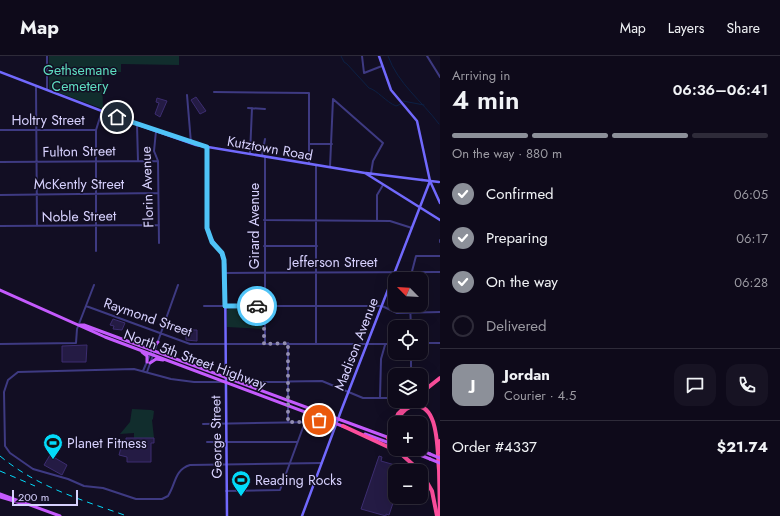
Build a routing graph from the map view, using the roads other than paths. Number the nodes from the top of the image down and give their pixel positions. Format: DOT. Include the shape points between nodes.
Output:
graph roads {
  1 [pos="47,56"];
  2 [pos="362,56"];
  3 [pos="379,56"];
  4 [pos="427,56"];
  5 [pos="382,66"];
  6 [pos="0,72"];
  7 [pos="440,77"];
  8 [pos="36,87"];
  9 [pos="47,91"];
  10 [pos="214,92"];
  11 [pos="187,95"];
  12 [pos="248,108"];
  13 [pos="252,108"];
  14 [pos="265,109"];
  15 [pos="102,111"];
  16 [pos="137,125"];
  17 [pos="0,130"];
  18 [pos="36,130"];
  19 [pos="96,130"];
  20 [pos="156,131"];
  21 [pos="265,139"];
  22 [pos="191,143"];
  23 [pos="309,144"];
  24 [pos="332,144"];
  25 [pos="207,147"];
  26 [pos="250,154"];
  27 [pos="263,156"];
  28 [pos="95,161"];
  29 [pos="138,161"];
  30 [pos="158,161"];
  31 [pos="0,162"];
  32 [pos="36,162"];
  33 [pos="309,165"];
  34 [pos="316,166"];
  35 [pos="330,168"];
  36 [pos="366,173"];
  37 [pos="371,173"];
  38 [pos="430,181"];
  39 [pos="440,182"];
  40 [pos="383,185"];
  41 [pos="158,193"];
  42 [pos="37,194"];
  43 [pos="96,194"];
  44 [pos="0,195"];
  45 [pos="440,203"];
  46 [pos="420,209"];
  47 [pos="264,220"];
  48 [pos="316,220"];
  49 [pos="440,220"];
  50 [pos="377,221"];
  51 [pos="96,225"];
  52 [pos="159,225"];
  53 [pos="0,226"];
  54 [pos="37,226"];
  55 [pos="412,229"];
  56 [pos="159,243"];
  57 [pos="264,246"];
  58 [pos="317,246"];
  59 [pos="96,251"];
  60 [pos="440,256"];
  61 [pos="317,272"];
  62 [pos="388,272"];
  63 [pos="395,272"];
  64 [pos="412,272"];
  65 [pos="428,272"];
  66 [pos="440,272"];
  67 [pos="225,273"];
  68 [pos="264,273"];
  69 [pos="94,285"];
  70 [pos="178,285"];
  71 [pos="0,290"];
  72 [pos="388,290"];
  73 [pos="86,306"];
  74 [pos="204,306"];
  75 [pos="225,306"];
  76 [pos="382,306"];
  77 [pos="264,307"];
  78 [pos="316,307"];
  79 [pos="440,312"];
  80 [pos="410,314"];
  81 [pos="410,320"];
  82 [pos="79,324"];
  83 [pos="161,334"];
  84 [pos="440,342"];
  85 [pos="288,343"];
  86 [pos="316,343"];
  87 [pos="428,343"];
  88 [pos="0,344"];
  89 [pos="157,344"];
  90 [pos="225,344"];
  91 [pos="264,344"];
  92 [pos="367,344"];
  93 [pos="385,345"];
  94 [pos="388,345"];
  95 [pos="147,348"];
  96 [pos="141,350"];
  97 [pos="154,351"];
  98 [pos="162,354"];
  99 [pos="152,355"];
  100 [pos="165,360"];
  101 [pos="149,362"];
  102 [pos="143,371"];
  103 [pos="147,373"];
  104 [pos="225,378"];
  105 [pos="440,378"];
  106 [pos="225,382"];
  107 [pos="288,382"];
  108 [pos="249,386"];
  109 [pos="428,387"];
  110 [pos="349,392"];
  111 [pos="380,398"];
  112 [pos="388,398"];
  113 [pos="288,401"];
  114 [pos="288,406"];
  115 [pos="404,408"];
  116 [pos="397,416"];
  117 [pos="400,416"];
  118 [pos="321,418"];
  119 [pos="288,422"];
  120 [pos="305,422"];
  121 [pos="337,422"];
  122 [pos="203,424"];
  123 [pos="226,424"];
  124 [pos="343,426"];
  125 [pos="388,438"];
  126 [pos="440,441"];
  127 [pos="207,442"];
  128 [pos="226,442"];
  129 [pos="298,442"];
  130 [pos="388,443"];
  131 [pos="428,453"];
  132 [pos="422,456"];
  133 [pos="440,458"];
  134 [pos="322,463"];
  135 [pos="440,463"];
  136 [pos="226,464"];
  137 [pos="290,464"];
  138 [pos="414,464"];
  139 [pos="439,470"];
  140 [pos="428,484"];
  141 [pos="226,491"];
  142 [pos="0,494"];
  143 [pos="0,497"];
  144 [pos="24,504"];
  145 [pos="60,516"];
  146 [pos="227,516"];
  147 [pos="302,516"];
  148 [pos="438,516"];
  1 -- 9 [label="street"];
  2 -- 5 [label="street" via="364,72"];
  3 -- 5 [label="street"];
  4 -- 7 [label="street"];
  5 -- 38 [label="street" via="391,90 417,121"];
  6 -- 8 [label="street, Kutztown Road"];
  8 -- 9 [label="street, Kutztown Road"];
  8 -- 18 [label="street"];
  9 -- 15 [label="street, Kutztown Road"];
  10 -- 23 [label="street" via="309,93"];
  11 -- 22 [label="street"];
  12 -- 13 [label="street"];
  13 -- 14 [label="street"];
  13 -- 26 [label="street"];
  15 -- 16 [label="street, Kutztown Road"];
  15 -- 19 [label="street"];
  16 -- 20 [label="street, Kutztown Road"];
  16 -- 29 [label="street"];
  17 -- 18 [label="street, Holtry Street"];
  18 -- 19 [label="street, Holtry Street"];
  18 -- 32 [label="street"];
  19 -- 28 [label="street"];
  20 -- 22 [label="street, Kutztown Road"];
  20 -- 30 [label="street, Florin Avenue" via="154,151"];
  21 -- 27 [label="street, Girard Avenue"];
  22 -- 25 [label="street, Kutztown Road"];
  23 -- 24 [label="street"];
  23 -- 33 [label="street"];
  24 -- 35 [label="street"];
  24 -- 37 [label="street" via="333,98 383,143 373,161"];
  25 -- 26 [label="street, Kutztown Road"];
  25 -- 67 [label="street, George Street" via="207,228 212,242 223,256"];
  26 -- 27 [label="street, Kutztown Road"];
  27 -- 33 [label="street, Kutztown Road"];
  27 -- 47 [label="street, Girard Avenue"];
  28 -- 29 [label="street, Fulton Street"];
  28 -- 32 [label="street, Fulton Street"];
  28 -- 43 [label="street"];
  29 -- 30 [label="street, Fulton Street"];
  30 -- 41 [label="street, Florin Avenue"];
  31 -- 32 [label="street, Fulton Street"];
  32 -- 42 [label="street"];
  33 -- 34 [label="street, Kutztown Road"];
  34 -- 35 [label="street, Kutztown Road"];
  34 -- 48 [label="street"];
  35 -- 36 [label="street, Kutztown Road"];
  36 -- 37 [label="street"];
  36 -- 40 [label="street, Kutztown Road"];
  37 -- 39 [label="street, bridge"];
  38 -- 45 [label="street"];
  38 -- 46 [label="street, Madison Avenue"];
  40 -- 46 [label="street, Kutztown Road"];
  40 -- 50 [label="street" via="377,195"];
  41 -- 43 [label="street, McKently Street"];
  41 -- 52 [label="street, Florin Avenue"];
  42 -- 43 [label="street, McKently Street"];
  42 -- 44 [label="street, McKently Street"];
  42 -- 54 [label="street"];
  43 -- 51 [label="street"];
  46 -- 49 [label="street, Kutztown Road"];
  46 -- 55 [label="street, Madison Avenue"];
  47 -- 48 [label="street"];
  47 -- 57 [label="street, Girard Avenue"];
  48 -- 50 [label="street"];
  48 -- 58 [label="street"];
  50 -- 55 [label="street" via="390,221"];
  51 -- 52 [label="street, Noble Street"];
  51 -- 54 [label="street, Noble Street"];
  51 -- 59 [label="street"];
  52 -- 56 [label="street, Florin Avenue"];
  53 -- 54 [label="street, Noble Street"];
  55 -- 63 [label="street, Madison Avenue"];
  57 -- 58 [label="street"];
  57 -- 68 [label="street, Girard Avenue"];
  58 -- 61 [label="street"];
  60 -- 64 [label="street" via="416,256"];
  61 -- 62 [label="street, Jefferson Street"];
  61 -- 68 [label="street, Jefferson Street"];
  61 -- 78 [label="street"];
  65 -- 66 [label="street, Jefferson Street"];
  67 -- 68 [label="street, Jefferson Street"];
  67 -- 75 [label="street, George Street"];
  68 -- 77 [label="street, Girard Avenue"];
  69 -- 73 [label="street"];
  70 -- 83 [label="street"];
  71 -- 82 [label="main road, North 5th Street Highway"];
  72 -- 76 [label="street, Madison Avenue"];
  73 -- 82 [label="street"];
  73 -- 83 [label="street, Raymond Street"];
  74 -- 75 [label="street"];
  75 -- 77 [label="street"];
  75 -- 90 [label="street, George Street"];
  76 -- 78 [label="street"];
  76 -- 80 [label="street" via="397,314"];
  76 -- 92 [label="street, Madison Avenue"];
  77 -- 78 [label="street"];
  77 -- 91 [label="street, Girard Avenue"];
  78 -- 86 [label="street"];
  79 -- 80 [label="street"];
  80 -- 81 [label="street"];
  82 -- 88 [label="street" via="76,343"];
  82 -- 95 [label="main road, North 5th Street Highway"];
  82 -- 96 [label="main road, North 5th Street Highway" via="100,335"];
  83 -- 89 [label="street"];
  83 -- 90 [label="street, Raymond Street" via="188,344"];
  84 -- 87 [label="street"];
  85 -- 86 [label="street, Raymond Street"];
  85 -- 91 [label="street, Raymond Street"];
  85 -- 107 [label="street"];
  86 -- 92 [label="street, Raymond Street"];
  89 -- 95 [label="main road"];
  89 -- 97 [label="street"];
  89 -- 98 [label="main road"];
  90 -- 91 [label="street, Raymond Street"];
  90 -- 104 [label="street, George Street"];
  92 -- 93 [label="street, Raymond Street"];
  92 -- 110 [label="street, Madison Avenue"];
  93 -- 94 [label="street, Raymond Street"];
  93 -- 111 [label="street" via="381,359"];
  95 -- 97 [label="main road, North 5th Street Highway"];
  96 -- 99 [label="main road, North 5th Street Highway"];
  96 -- 101 [label="main road"];
  97 -- 98 [label="main road, North 5th Street Highway"];
  97 -- 99 [label="street"];
  98 -- 104 [label="main road, North 5th Street Highway"];
  99 -- 100 [label="main road, North 5th Street Highway"];
  99 -- 101 [label="street"];
  100 -- 101 [label="main road" via="156,359"];
  100 -- 106 [label="main road, North 5th Street Highway"];
  101 -- 102 [label="street"];
  101 -- 103 [label="street"];
  102 -- 103 [label="street"];
  102 -- 136 [label="street" via="134,369 18,372 8,380 4,392 6,448 35,470 86,487 101,488 140,500 166,498 172,491 179,472 186,466"];
  103 -- 106 [label="street" via="194,382"];
  104 -- 106 [label="street, George Street"];
  104 -- 108 [label="main road, North 5th Street Highway"];
  105 -- 109 [label="highway"];
  106 -- 114 [label="main road, North 5th Street Highway"];
  106 -- 123 [label="street, George Street"];
  107 -- 108 [label="street" via="252,382"];
  107 -- 110 [label="street" via="322,381"];
  107 -- 113 [label="street"];
  108 -- 113 [label="main road, North 5th Street Highway"];
  110 -- 111 [label="street" via="363,398"];
  110 -- 121 [label="street, Madison Avenue"];
  111 -- 112 [label="street"];
  113 -- 114 [label="street"];
  113 -- 121 [label="main road, North 5th Street Highway"];
  114 -- 118 [label="main road, North 5th Street Highway"];
  114 -- 119 [label="street"];
  115 -- 116 [label="highway"];
  117 -- 139 [label="highway" via="409,408 420,407 429,412 435,425"];
  118 -- 120 [label="street" via="317,422"];
  118 -- 121 [label="main road, North 5th Street Highway"];
  119 -- 120 [label="street"];
  119 -- 123 [label="street"];
  120 -- 129 [label="street"];
  121 -- 124 [label="main road, North 5th Street Highway"];
  121 -- 125 [label="main road, North 5th Street Highway"];
  121 -- 134 [label="street, Madison Avenue"];
  122 -- 123 [label="street"];
  123 -- 128 [label="street, George Street"];
  124 -- 130 [label="main road, North 5th Street Highway"];
  124 -- 138 [label="highway" via="399,452"];
  126 -- 139 [label="highway"];
  127 -- 128 [label="street"];
  128 -- 129 [label="street"];
  128 -- 136 [label="street, George Street"];
  129 -- 137 [label="street"];
  131 -- 133 [label="main road, bridge"];
  132 -- 135 [label="main road, bridge"];
  134 -- 137 [label="street"];
  134 -- 147 [label="street, Madison Avenue"];
  136 -- 137 [label="street"];
  136 -- 141 [label="street, George Street"];
  137 -- 141 [label="street" via="280,490"];
  139 -- 148 [label="highway"];
  140 -- 148 [label="highway"];
  141 -- 146 [label="street, George Street"];
  142 -- 144 [label="main road"];
  143 -- 144 [label="main road"];
  144 -- 145 [label="main road"];
}
